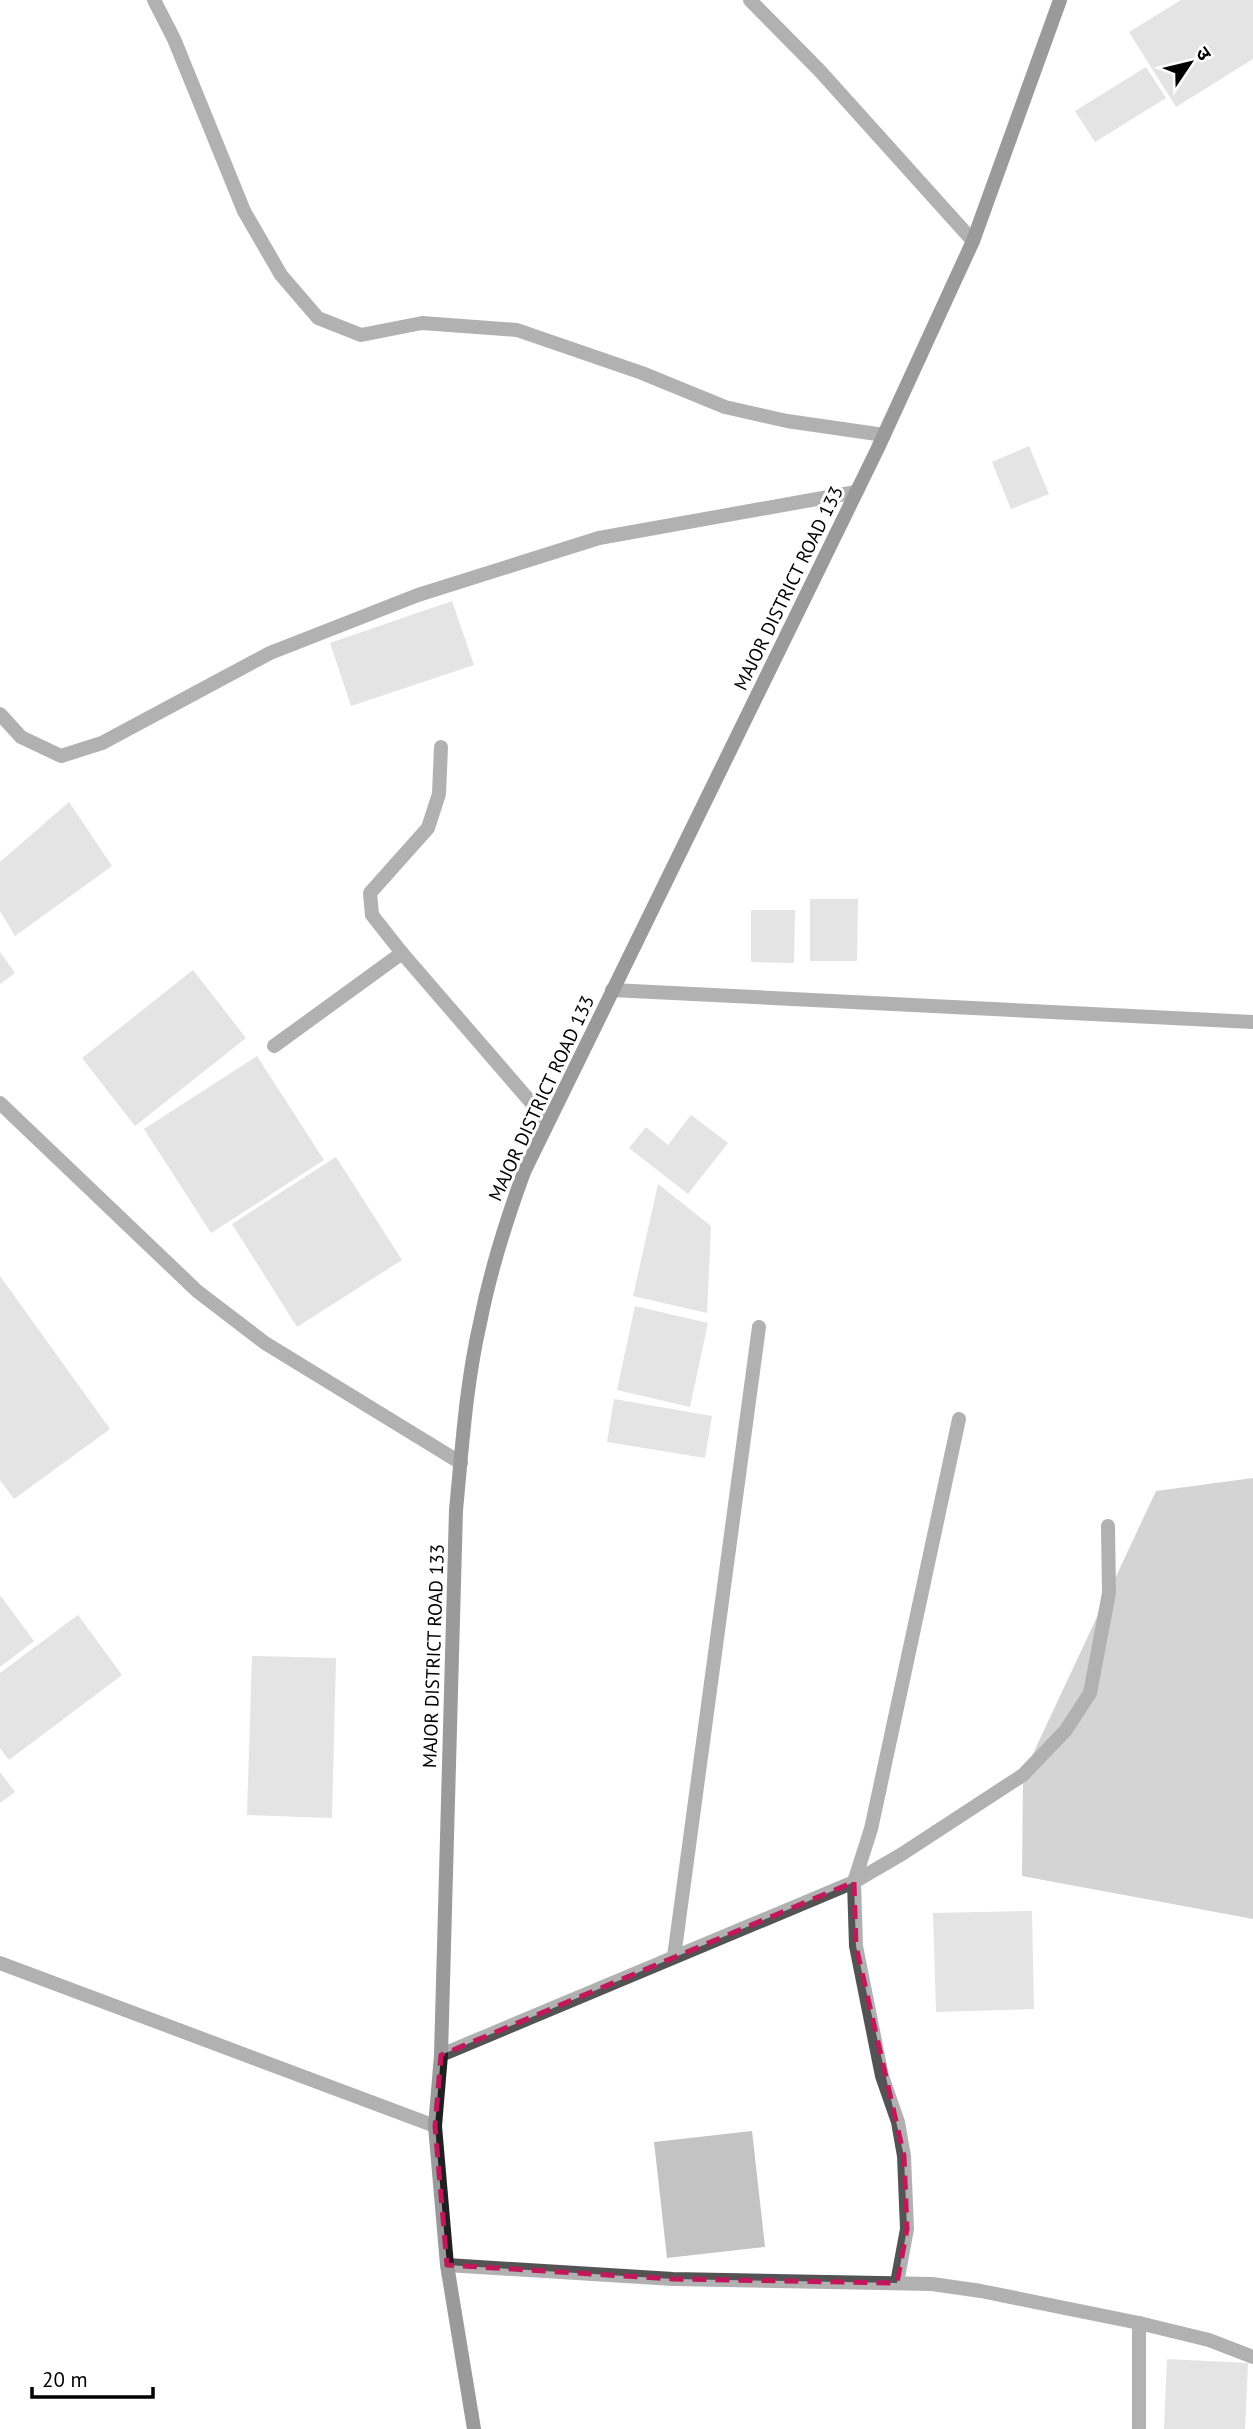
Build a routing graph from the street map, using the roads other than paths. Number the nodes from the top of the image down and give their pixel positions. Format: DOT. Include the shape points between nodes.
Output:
graph roads {
  1 [pos="154,0"];
  2 [pos="750,0"];
  3 [pos="1060,0"];
  4 [pos="973,241"];
  5 [pos="884,435"];
  6 [pos="856,492"];
  7 [pos="0,715"];
  8 [pos="441,747"];
  9 [pos="401,953"];
  10 [pos="612,990"];
  11 [pos="1253,1022"];
  12 [pos="274,1046"];
  13 [pos="0,1103"];
  14 [pos="548,1122"];
  15 [pos="759,1327"];
  16 [pos="959,1419"];
  17 [pos="461,1463"];
  18 [pos="1108,1526"];
  19 [pos="854,1882"];
  20 [pos="674,1957"];
  21 [pos="0,1963"];
  22 [pos="441,2055"];
  23 [pos="435,2126"];
  24 [pos="447,2265"];
  25 [pos="897,2283"];
  26 [pos="1139,2323"];
  27 [pos="1253,2357"];
  28 [pos="473,2429"];
  29 [pos="1139,2429"];
  1 -- 5 [label="street" via="244,211 281,275 318,318 361,335 422,323 517,330 725,407"];
  2 -- 4 [label="street"];
  3 -- 4 [label="main road, MAJOR DISTRICT ROAD 133"];
  4 -- 5 [label="main road, MAJOR DISTRICT ROAD 133"];
  5 -- 6 [label="main road, MAJOR DISTRICT ROAD 133"];
  6 -- 7 [label="street" via="599,538 418,595 270,653 102,743 61,756 21,737"];
  6 -- 10 [label="main road, MAJOR DISTRICT ROAD 133"];
  8 -- 9 [label="street" via="439,794 428,828 370,892 372,915"];
  9 -- 12 [label="street"];
  9 -- 14 [label="street"];
  10 -- 11 [label="street"];
  10 -- 14 [label="main road, MAJOR DISTRICT ROAD 133"];
  13 -- 17 [label="street" via="207,1299 265,1343"];
  14 -- 17 [label="main road, MAJOR DISTRICT ROAD 133" via="506,1220 479,1324"];
  15 -- 20 [label="street"];
  16 -- 19 [label="street" via="874,1816"];
  17 -- 22 [label="main road, MAJOR DISTRICT ROAD 133"];
  18 -- 19 [label="street" via="1109,1593 1090,1693 1066,1730 1023,1775"];
  19 -- 20 [label="street"];
  19 -- 25 [label="street" via="856,1946 882,2076 904,2156 907,2229"];
  20 -- 22 [label="street"];
  21 -- 23 [label="street"];
  22 -- 23 [label="main road, MAJOR DISTRICT ROAD 133"];
  23 -- 24 [label="main road, MAJOR DISTRICT ROAD 133"];
  24 -- 25 [label="street" via="673,2279"];
  24 -- 28 [label="main road, MAJOR DISTRICT ROAD 133"];
  25 -- 26 [label="street" via="981,2291"];
  26 -- 27 [label="street" via="1209,2340"];
  26 -- 29 [label="street"];
}
